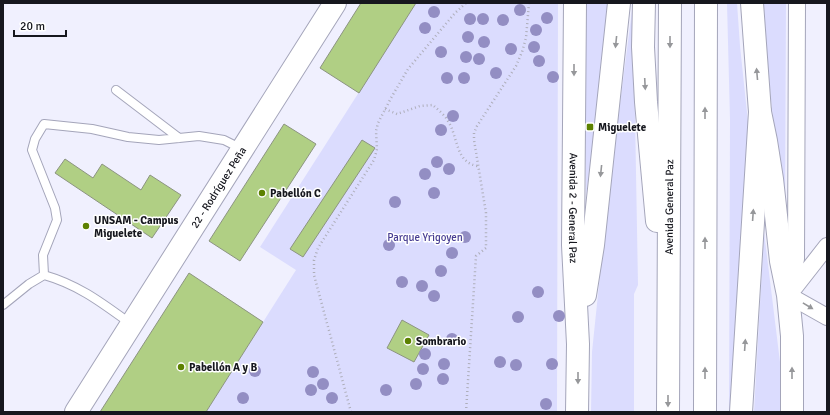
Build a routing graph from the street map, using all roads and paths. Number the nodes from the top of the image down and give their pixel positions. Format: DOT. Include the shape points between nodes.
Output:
graph roads {
  1 [pos="335,3"];
  2 [pos="466,3"];
  3 [pos="529,3"];
  4 [pos="575,3"];
  5 [pos="620,3"];
  6 [pos="644,3"];
  7 [pos="670,3"];
  8 [pos="706,3"];
  9 [pos="752,3"];
  10 [pos="797,3"];
  11 [pos="116,90"];
  12 [pos="385,109"];
  13 [pos="760,112"];
  14 [pos="179,138"];
  15 [pos="242,150"];
  16 [pos="478,166"];
  17 [pos="827,246"];
  18 [pos="44,275"];
  19 [pos="788,294"];
  20 [pos="3,305"];
  21 [pos="827,317"];
  22 [pos="131,324"];
  23 [pos="669,334"];
  24 [pos="578,344"];
  25 [pos="76,412"];
  26 [pos="351,412"];
  27 [pos="466,412"];
  28 [pos="577,412"];
  29 [pos="668,412"];
  30 [pos="705,412"];
  31 [pos="740,412"];
  32 [pos="792,412"];
  1 -- 15 [label="main road, 22 - Rodríguez Peña"];
  2 -- 12 [label="path" via="408,69"];
  3 -- 16 [label="path" via="522,52 516,66 474,132"];
  4 -- 24 [label="main road, Avenida 2 - General Paz, one-way" via="573,245"];
  5 -- 24 [label="main road, one-way" via="593,245"];
  6 -- 23 [label="main road, one-way" via="646,102"];
  7 -- 23 [label="main road, Avenida General Paz, one-way"];
  30 -- 8 [label="main road, one-way"];
  13 -- 9 [label="main road, one-way"];
  10 -- 19 [label="street" via="796,259"];
  11 -- 14 [label="lane"];
  12 -- 16 [label="path" via="397,114 420,106 433,105 450,122 461,155 472,165"];
  12 -- 26 [label="path" via="376,131 377,149 374,160 318,248 314,260 314,275"];
  13 -- 19 [label="main road"];
  31 -- 13 [label="main road, one-way"];
  14 -- 15 [label="lane" via="199,136 224,140"];
  14 -- 18 [label="lane" via="159,140 128,137 92,129 44,124 32,150 55,208 57,220 43,255"];
  15 -- 22 [label="main road, 22 - Rodríguez Peña"];
  16 -- 27 [label="path" via="486,213 486,248 476,256"];
  17 -- 19 [label="street"];
  18 -- 20 [label="lane"];
  18 -- 22 [label="lane" via="59,279 89,294"];
  19 -- 21 [label="street, one-way"];
  32 -- 19 [label="main road, one-way" via="792,336"];
  22 -- 25 [label="main road, 22 - Rodríguez Peña"];
  23 -- 29 [label="main road, Avenida General Paz, one-way"];
  24 -- 28 [label="main road, Avenida 2 - General Paz, one-way"];
}
